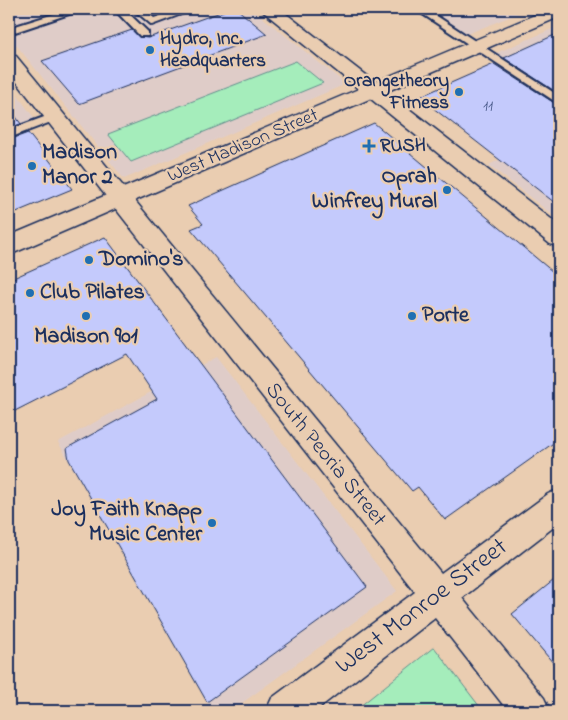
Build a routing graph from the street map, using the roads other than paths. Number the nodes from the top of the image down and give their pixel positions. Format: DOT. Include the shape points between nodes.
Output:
graph roads {
  1 [pos="79,9"];
  2 [pos="119,9"];
  3 [pos="138,9"];
  4 [pos="190,9"];
  5 [pos="269,9"];
  6 [pos="420,9"];
  7 [pos="559,11"];
  8 [pos="9,31"];
  9 [pos="144,34"];
  10 [pos="477,46"];
  11 [pos="9,60"];
  12 [pos="373,91"];
  13 [pos="559,101"];
  14 [pos="55,117"];
  15 [pos="9,134"];
  16 [pos="120,199"];
  17 [pos="559,238"];
  18 [pos="9,246"];
  19 [pos="559,504"];
  20 [pos="438,596"];
  21 [pos="285,711"];
  22 [pos="530,711"];
  1 -- 8 [label="lane"];
  2 -- 9 [label="lane"];
  3 -- 4 [label="lane" via="152,22"];
  5 -- 12 [label="street"];
  6 -- 10 [label="lane"];
  7 -- 10 [label="street, West Madison Street"];
  10 -- 12 [label="street, West Madison Street"];
  10 -- 13 [label="lane"];
  11 -- 14 [label="street, South Peoria Street"];
  12 -- 16 [label="street, West Madison Street"];
  12 -- 17 [label="street"];
  14 -- 15 [label="lane"];
  14 -- 16 [label="street, South Peoria Street"];
  16 -- 18 [label="street, West Madison Street"];
  16 -- 20 [label="street, South Peoria Street"];
  19 -- 20 [label="street, West Monroe Street"];
  20 -- 21 [label="street, West Monroe Street"];
  20 -- 22 [label="street, South Peoria Street"];
}
